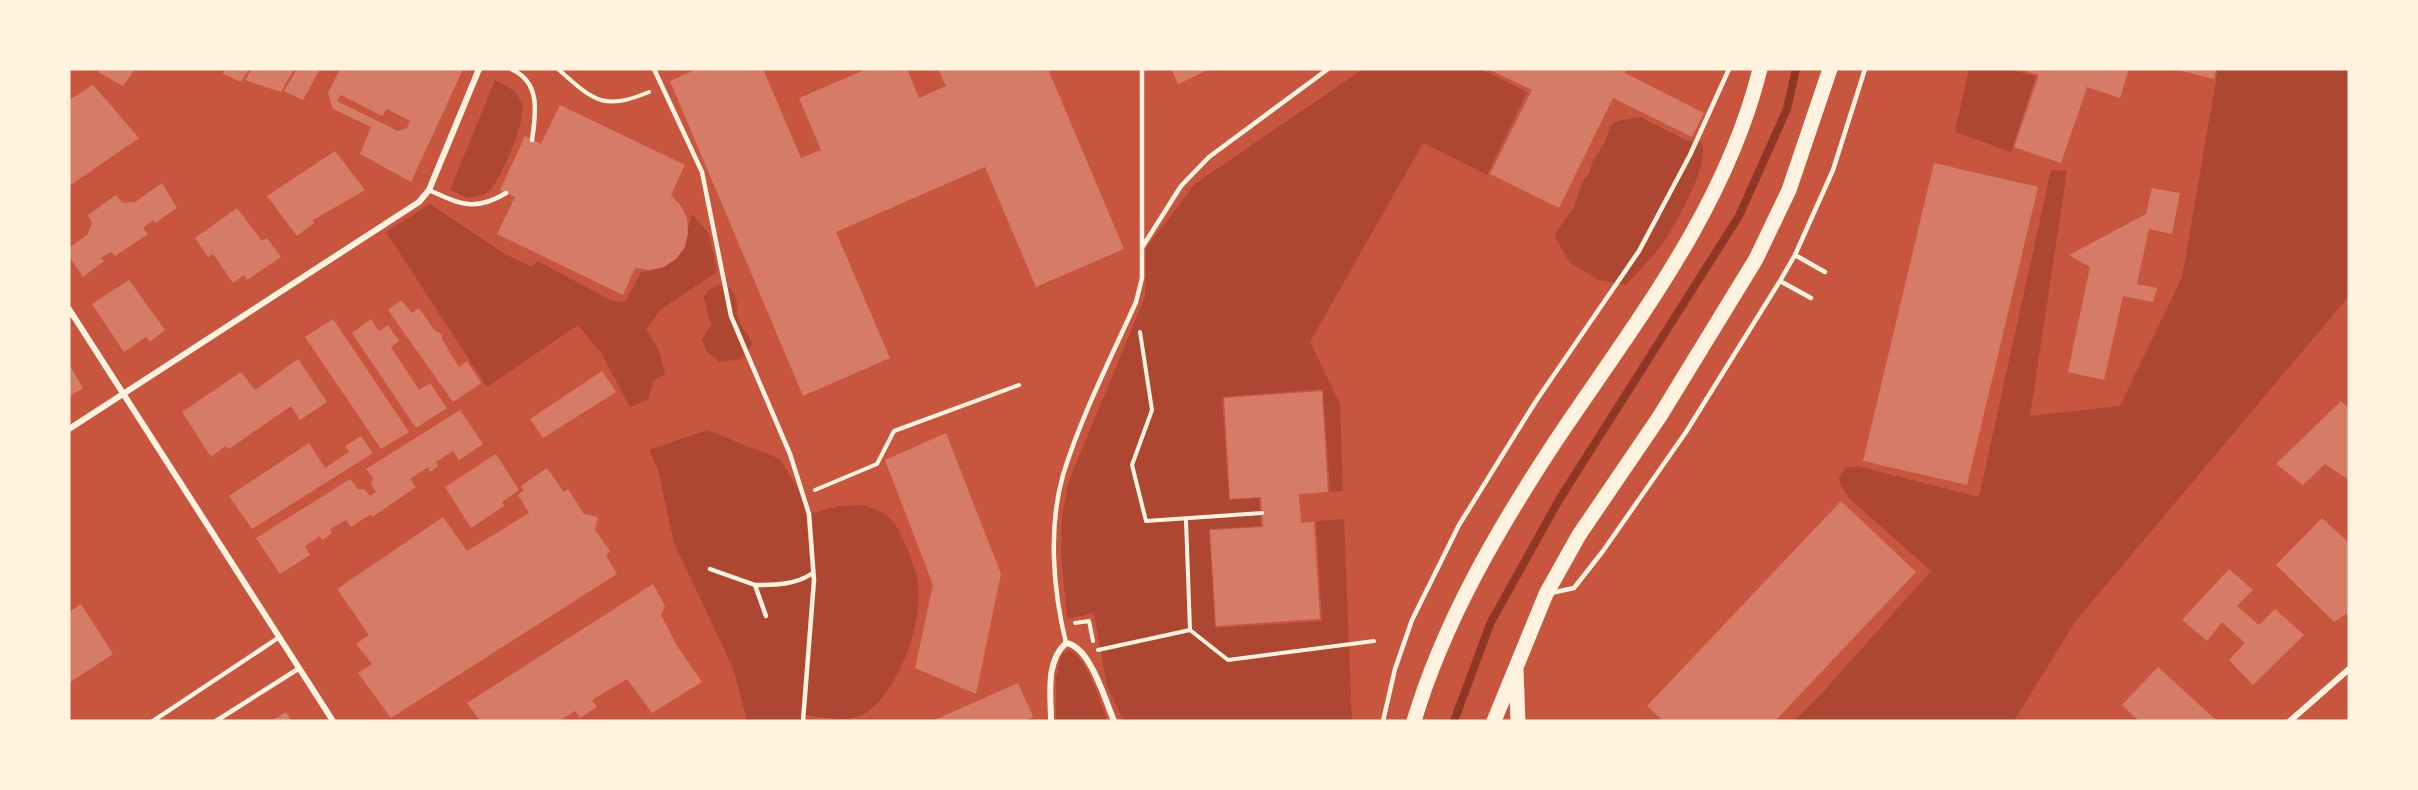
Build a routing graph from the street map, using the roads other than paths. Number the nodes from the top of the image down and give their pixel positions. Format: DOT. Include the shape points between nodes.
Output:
graph roads {
  1 [pos="479,69"];
  2 [pos="511,69"];
  3 [pos="654,69"];
  4 [pos="1142,69"];
  5 [pos="1328,69"];
  6 [pos="1729,69"];
  7 [pos="1760,69"];
  8 [pos="1830,69"];
  9 [pos="1865,69"];
  10 [pos="532,140"];
  11 [pos="429,190"];
  12 [pos="506,193"];
  13 [pos="1141,248"];
  14 [pos="1795,255"];
  15 [pos="1826,272"];
  16 [pos="1780,281"];
  17 [pos="1812,298"];
  18 [pos="69,309"];
  19 [pos="123,393"];
  20 [pos="69,429"];
  21 [pos="710,569"];
  22 [pos="813,573"];
  23 [pos="755,585"];
  24 [pos="1546,594"];
  25 [pos="766,616"];
  26 [pos="278,638"];
  27 [pos="1066,643"];
  28 [pos="1516,663"];
  29 [pos="298,669"];
  30 [pos="2349,669"];
  31 [pos="153,721"];
  32 [pos="216,721"];
  33 [pos="333,721"];
  34 [pos="803,721"];
  35 [pos="1051,721"];
  36 [pos="1113,721"];
  37 [pos="1383,721"];
  38 [pos="1414,721"];
  39 [pos="1494,721"];
  40 [pos="1518,721"];
  41 [pos="2290,721"];
  1 -- 11 [label="street"];
  2 -- 10 [label="lane" via="529,83 535,97"];
  3 -- 22 [label="lane" via="702,172 731,316 790,454 803,495"];
  4 -- 13 [label="lane"];
  5 -- 13 [label="lane" via="1209,157 1181,186"];
  6 -- 37 [label="lane" via="1690,155 1639,251 1536,401 1459,525 1412,620"];
  7 -- 38 [label="main road" via="1736,142 1711,199 1637,325 1509,513 1446,635"];
  8 -- 24 [label="main road" via="1789,190 1756,258 1660,416 1579,535"];
  9 -- 14 [label="lane" via="1833,170"];
  11 -- 12 [label="lane" via="473,206"];
  11 -- 19 [label="street" via="419,202"];
  13 -- 27 [label="lane" via="1142,278 1136,302 1063,476 1055,514 1054,555"];
  14 -- 15 [label="lane"];
  14 -- 16 [label="lane"];
  16 -- 17 [label="lane"];
  16 -- 24 [label="lane" via="1686,432 1592,566 1574,588"];
  18 -- 19 [label="street"];
  19 -- 20 [label="street"];
  19 -- 26 [label="street"];
  21 -- 23 [label="lane"];
  22 -- 23 [label="lane" via="803,580 781,585"];
  22 -- 34 [label="lane" via="812,633"];
  23 -- 25 [label="lane"];
  24 -- 28 [label="main road"];
  26 -- 29 [label="street"];
  26 -- 31 [label="lane"];
  27 -- 35 [label="street" via="1054,656"];
  27 -- 36 [label="street" via="1079,647 1089,662"];
  28 -- 39 [label="main road"];
  28 -- 40 [label="main road"];
  29 -- 32 [label="lane"];
  29 -- 33 [label="street"];
  30 -- 41 [label="street"];
}
